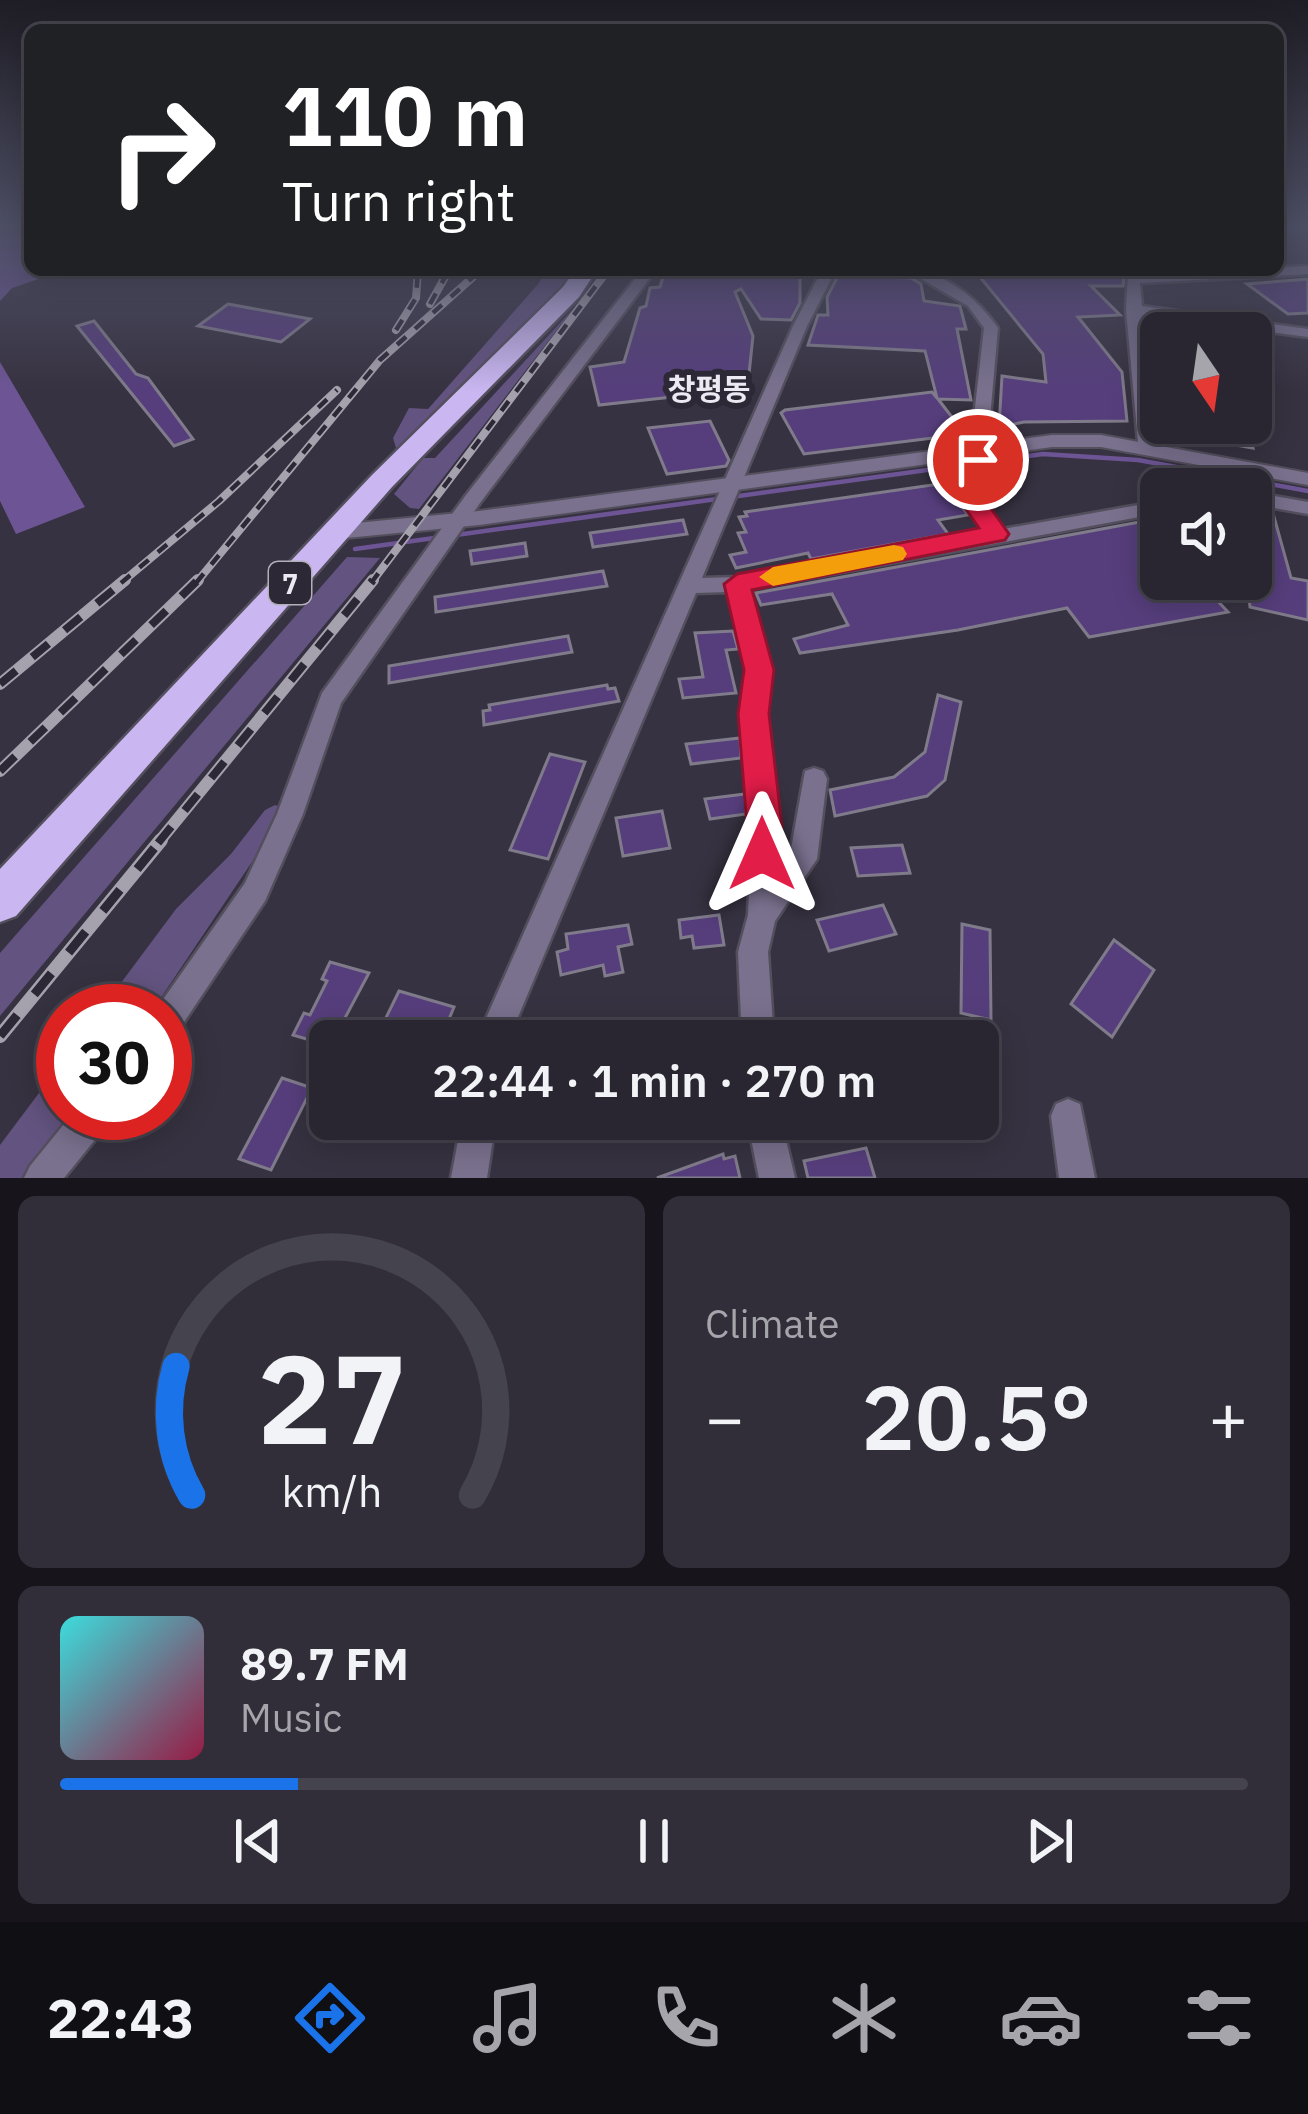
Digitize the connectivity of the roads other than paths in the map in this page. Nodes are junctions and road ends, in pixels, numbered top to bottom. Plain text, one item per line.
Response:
1 (578, 282) edge
2 (640, 282) edge
3 (824, 282) edge
4 (935, 282) edge
5 (1129, 282) edge
6 (1133, 309) junction
7 (1308, 333) edge
8 (1145, 449) junction
9 (978, 458) junction
10 (1308, 479) edge
11 (730, 493) junction
12 (1272, 502) edge
13 (1308, 508) edge
14 (1140, 510) edge
15 (452, 531) junction
16 (336, 532) junction
17 (996, 534) junction
18 (737, 584) junction
19 (689, 586) junction
20 (814, 778) dead end
21 (0, 901) edge
22 (762, 915) junction
23 (191, 984) edge
24 (501, 1020) edge
25 (757, 1020) edge
26 (1068, 1116) dead end
27 (73, 1140) edge
28 (476, 1140) edge
29 (769, 1140) edge
30 (43, 1178) edge
31 (470, 1178) edge
32 (777, 1178) edge
33 (1077, 1178) edge

1 - 16 highway, 7
2 - 15 street
3 - 11 street
4 - 9 street
5 - 6 street
6 - 7 street
6 - 8 street
8 - 9 street
8 - 10 street
9 - 11 street
9 - 17 street
11 - 15 street
11 - 19 street
12 - 13 street
14 - 17 street
15 - 16 street
15 - 23 street
16 - 21 highway, 7
17 - 18 street
18 - 19 street
18 - 22 street
19 - 24 street
20 - 22 street
22 - 25 street
26 - 33 street
27 - 30 street
28 - 31 street
29 - 32 street

